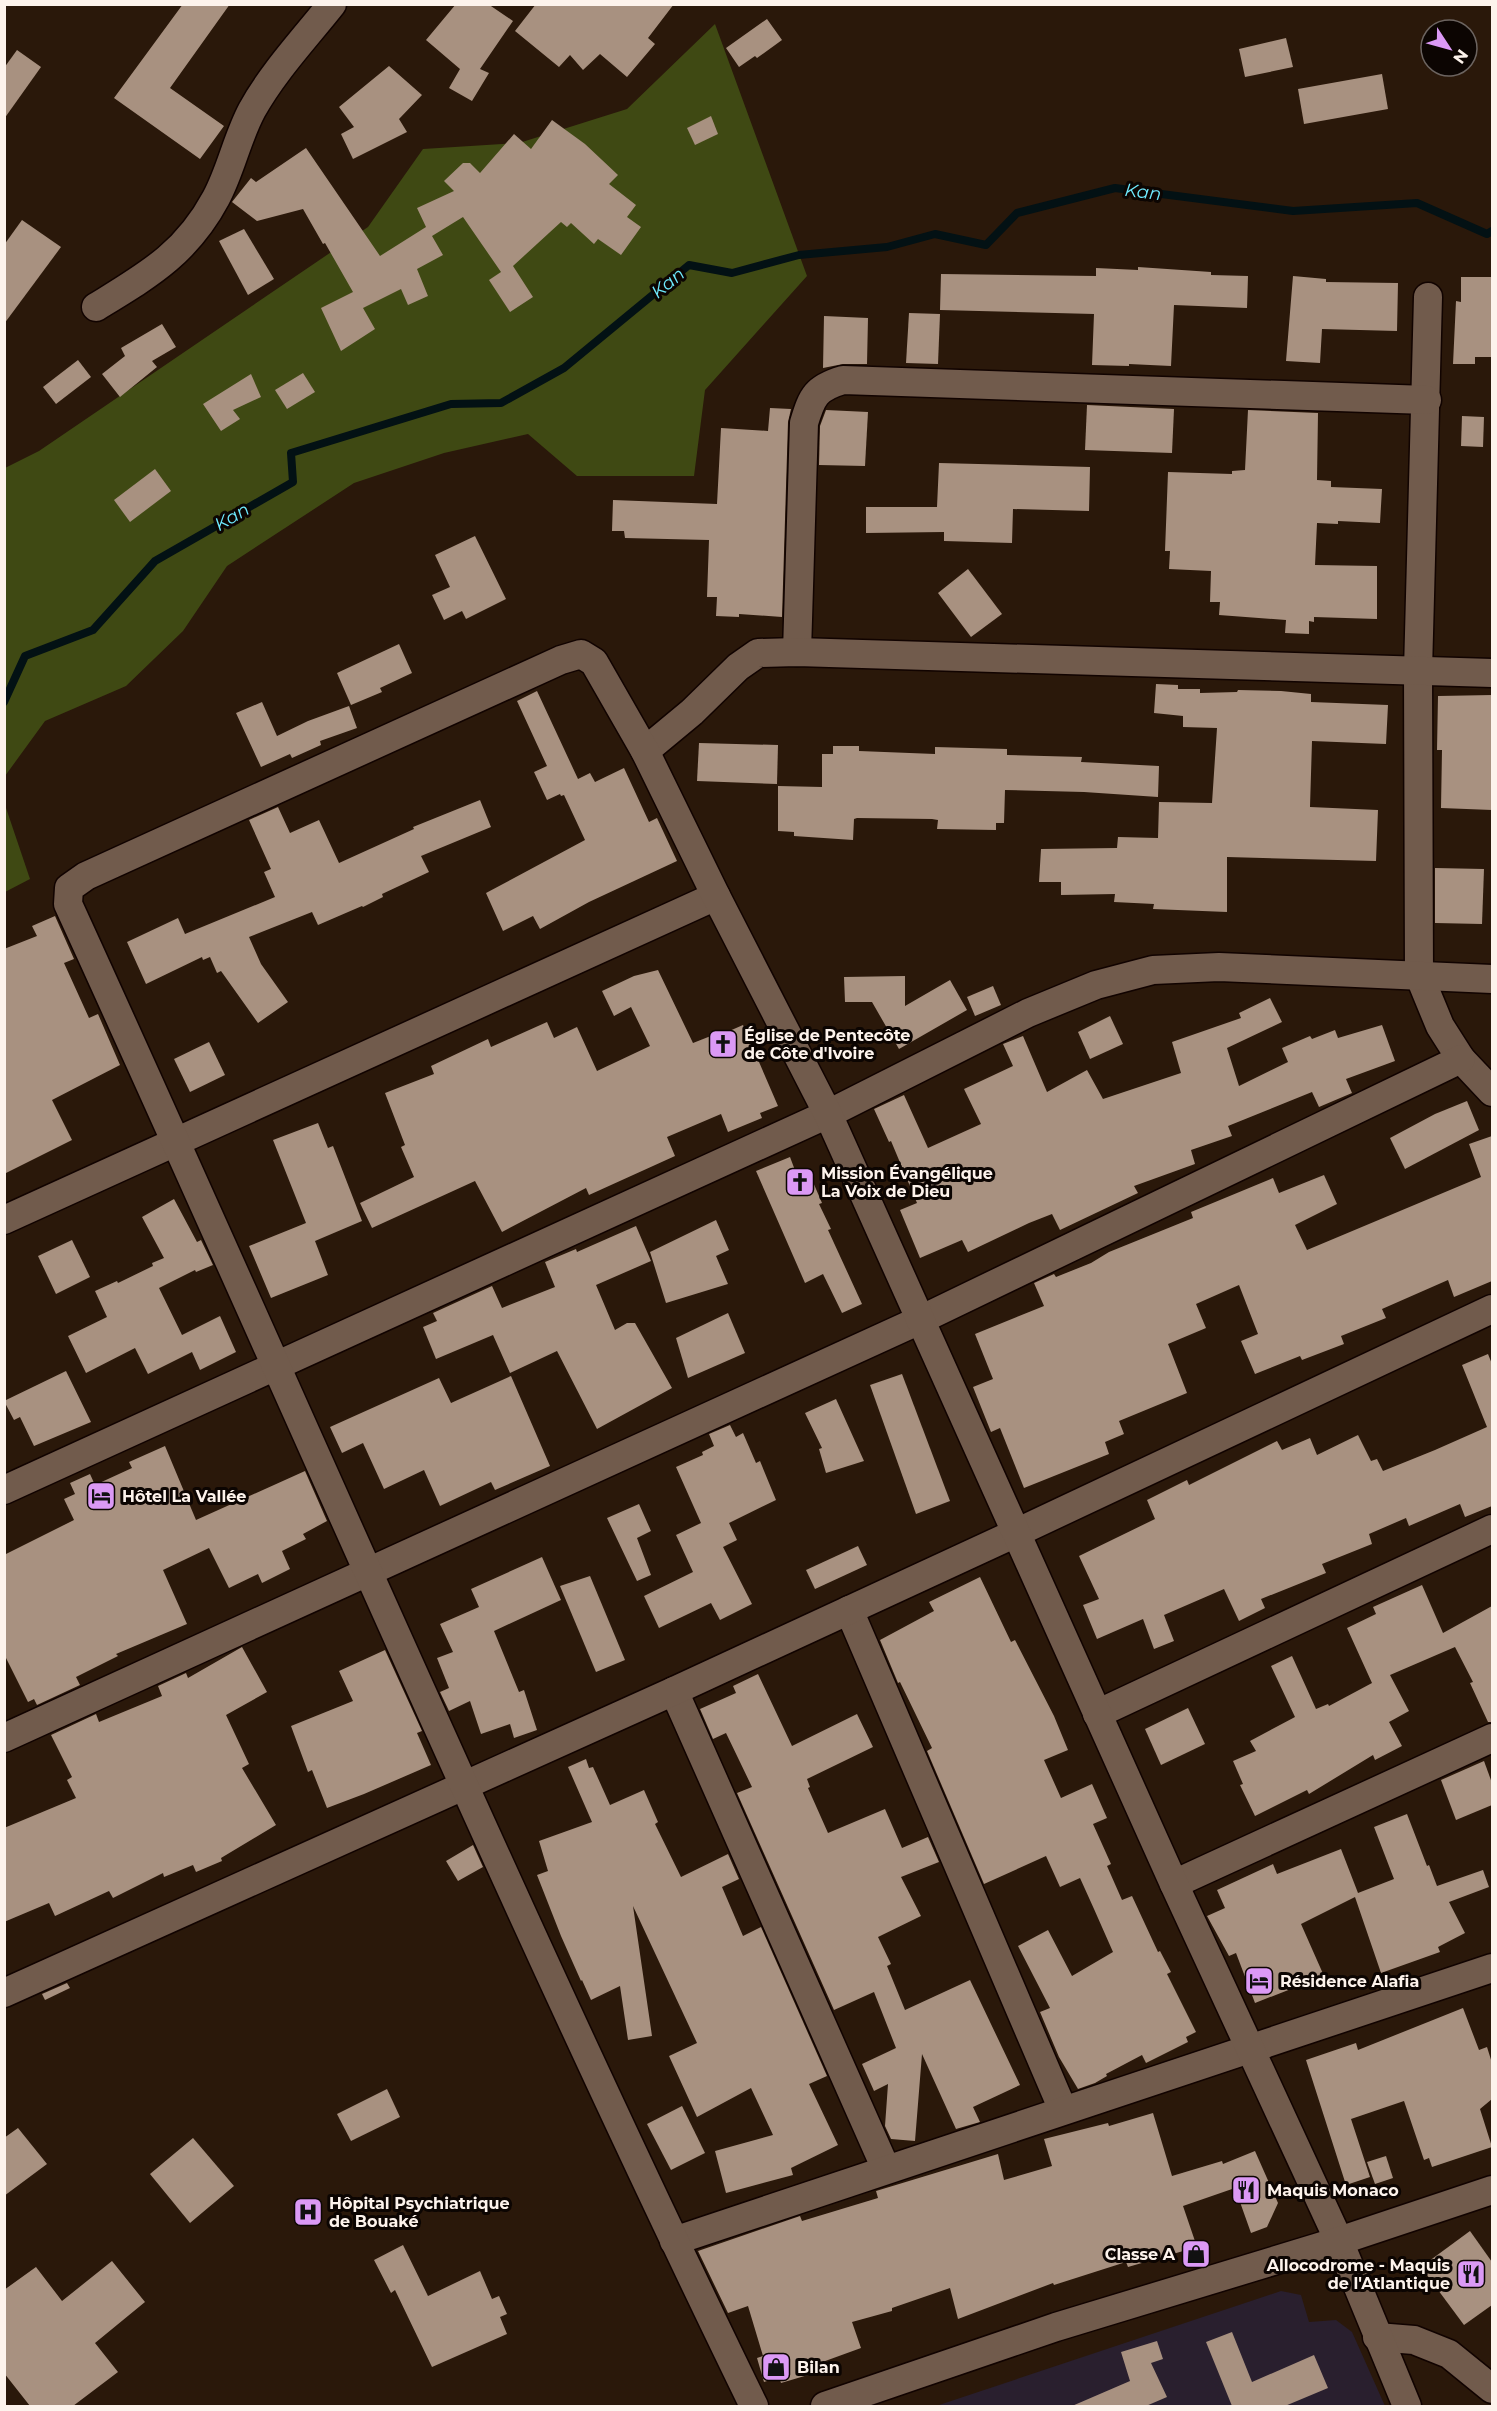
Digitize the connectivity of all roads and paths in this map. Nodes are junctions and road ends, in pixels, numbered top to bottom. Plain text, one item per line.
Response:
1 (332, 4) edge
2 (1428, 297) dead end
3 (96, 307) dead end
4 (1427, 400) junction
5 (797, 652) junction
6 (1418, 671) junction
7 (1492, 673) edge
8 (645, 752) junction
9 (716, 896) junction
10 (1419, 975) junction
11 (1492, 979) edge
12 (1461, 1059) junction
13 (1492, 1092) edge
14 (828, 1114) junction
15 (176, 1140) junction
16 (4, 1220) edge
17 (1492, 1309) edge
18 (920, 1320) junction
19 (277, 1365) junction
20 (4, 1490) edge
21 (1492, 1529) edge
22 (1016, 1533) junction
23 (369, 1571) junction
24 (849, 1610) junction
25 (674, 1691) junction
26 (1097, 1714) junction
27 (4, 1738) edge
28 (1492, 1738) edge
29 (465, 1785) junction
30 (1174, 1884) junction
31 (1492, 1968) edge
32 (4, 1993) edge
33 (1249, 2050) junction
34 (1063, 2110) junction
35 (886, 2169) junction
36 (1492, 2190) edge
37 (674, 2241) junction
38 (1339, 2241) junction
39 (1377, 2337) junction
40 (1492, 2389) edge
41 (754, 2406) edge
42 (825, 2406) edge
43 (1407, 2406) edge

1 - 3 street
2 - 4 street
4 - 5 street
4 - 6 street
5 - 6 street
5 - 8 street
6 - 7 street
6 - 10 street
8 - 9 street
8 - 15 street
9 - 14 street
9 - 15 street
10 - 11 street
10 - 12 street
10 - 14 street
12 - 13 street
12 - 18 street
14 - 18 street
14 - 19 street
15 - 16 street
15 - 19 street
17 - 22 street
18 - 22 street
18 - 23 street
19 - 20 street
19 - 23 street
21 - 26 street
22 - 24 street
22 - 26 street
23 - 27 street
23 - 29 street
24 - 25 street
24 - 34 street
25 - 29 street
25 - 35 street
26 - 30 street
28 - 30 street
29 - 32 street
29 - 37 street
30 - 33 street
31 - 33 street
33 - 34 street
33 - 38 street
34 - 35 street
35 - 37 street
36 - 38 street
37 - 41 street
38 - 39 street
38 - 42 street
39 - 40 street
39 - 43 street

